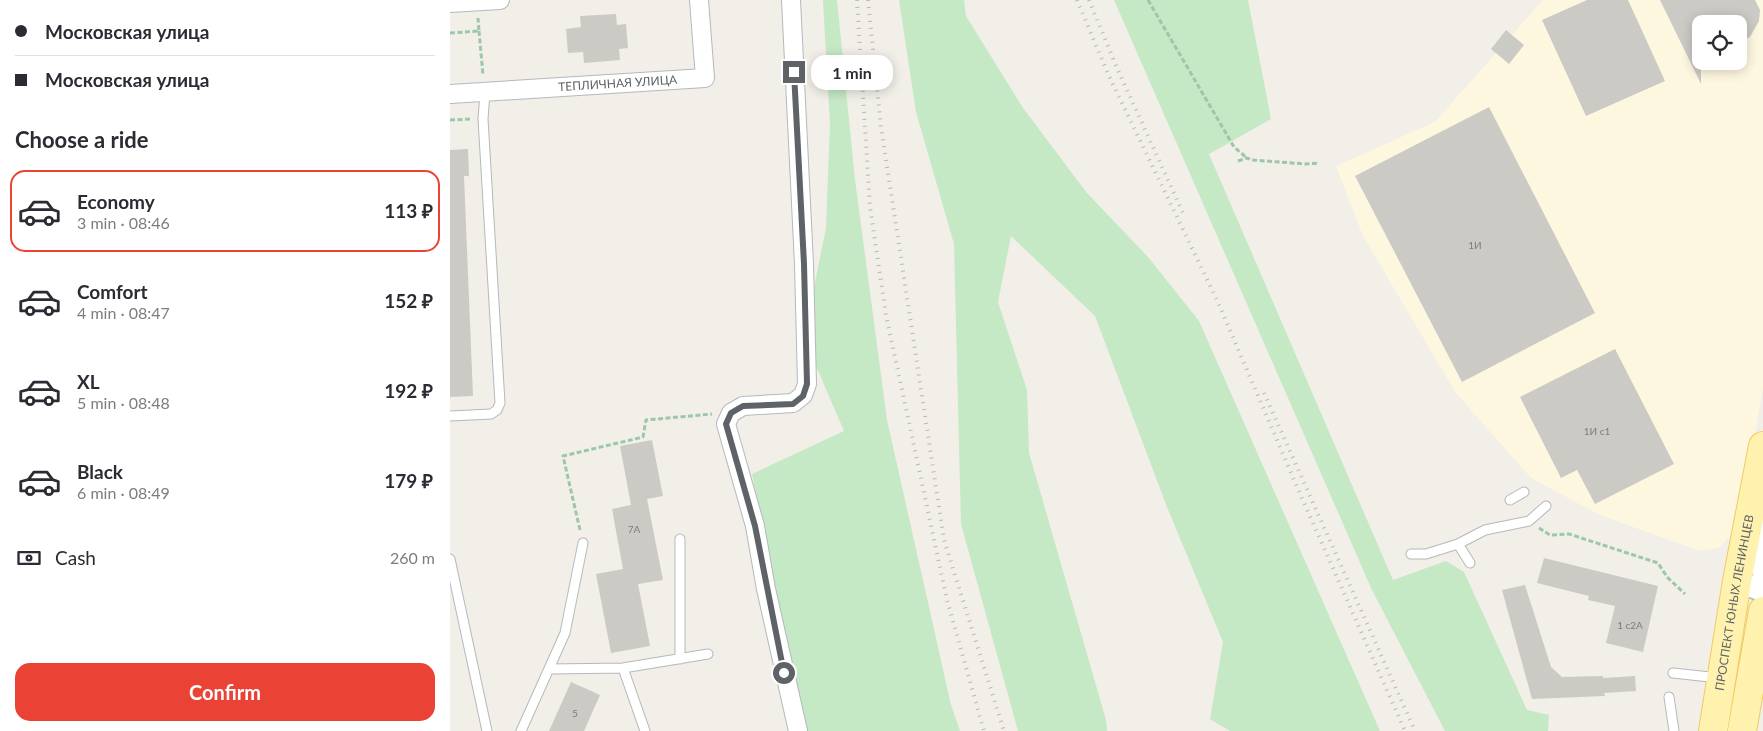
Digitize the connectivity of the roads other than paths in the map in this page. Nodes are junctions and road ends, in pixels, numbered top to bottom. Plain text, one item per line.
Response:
1 (500, 0) edge
2 (699, 0) edge
3 (791, 0) edge
4 (450, 3) edge
5 (485, 92) junction
6 (450, 94) edge
7 (450, 416) edge
8 (1763, 446) edge
9 (1524, 492) dead end
10 (1510, 500) dead end
11 (1752, 502) junction
12 (1546, 506) dead end
13 (680, 539) dead end
14 (583, 543) road end
15 (1458, 544) junction
16 (1411, 554) dead end
17 (450, 559) edge
18 (1470, 563) dead end
19 (1763, 572) edge
20 (1737, 581) junction
21 (1763, 591) edge
22 (1763, 611) edge
23 (708, 654) dead end
24 (680, 659) junction
25 (623, 668) junction
26 (550, 669) junction
27 (1673, 673) dead end
28 (1722, 678) junction
29 (1669, 697) dead end
30 (1750, 721) edge
31 (487, 731) edge
32 (521, 731) edge
33 (645, 731) edge
34 (798, 731) edge
35 (1674, 731) edge
36 (1713, 731) edge

1 - 4 street
2 - 5 street, ТЕПЛИЧНАЯ УЛИЦА
3 - 34 street
5 - 6 street, ТЕПЛИЧНАЯ УЛИЦА
5 - 7 lane
8 - 11 main road, ПРОСПЕКТ ЮНЫХ ЛЕНИНЦЕВ
9 - 10 lane
11 - 19 street
11 - 20 main road, ПРОСПЕКТ ЮНЫХ ЛЕНИНЦЕВ
12 - 15 lane
13 - 24 lane
14 - 26 lane
15 - 16 lane
15 - 18 lane
17 - 31 lane
20 - 21 street
20 - 28 main road, ПРОСПЕКТ ЮНЫХ ЛЕНИНЦЕВ
22 - 30 main road
23 - 24 lane
24 - 25 lane
25 - 26 lane
25 - 33 lane
26 - 32 lane
27 - 28 lane
28 - 36 main road, ПРОСПЕКТ ЮНЫХ ЛЕНИНЦЕВ
29 - 35 lane

